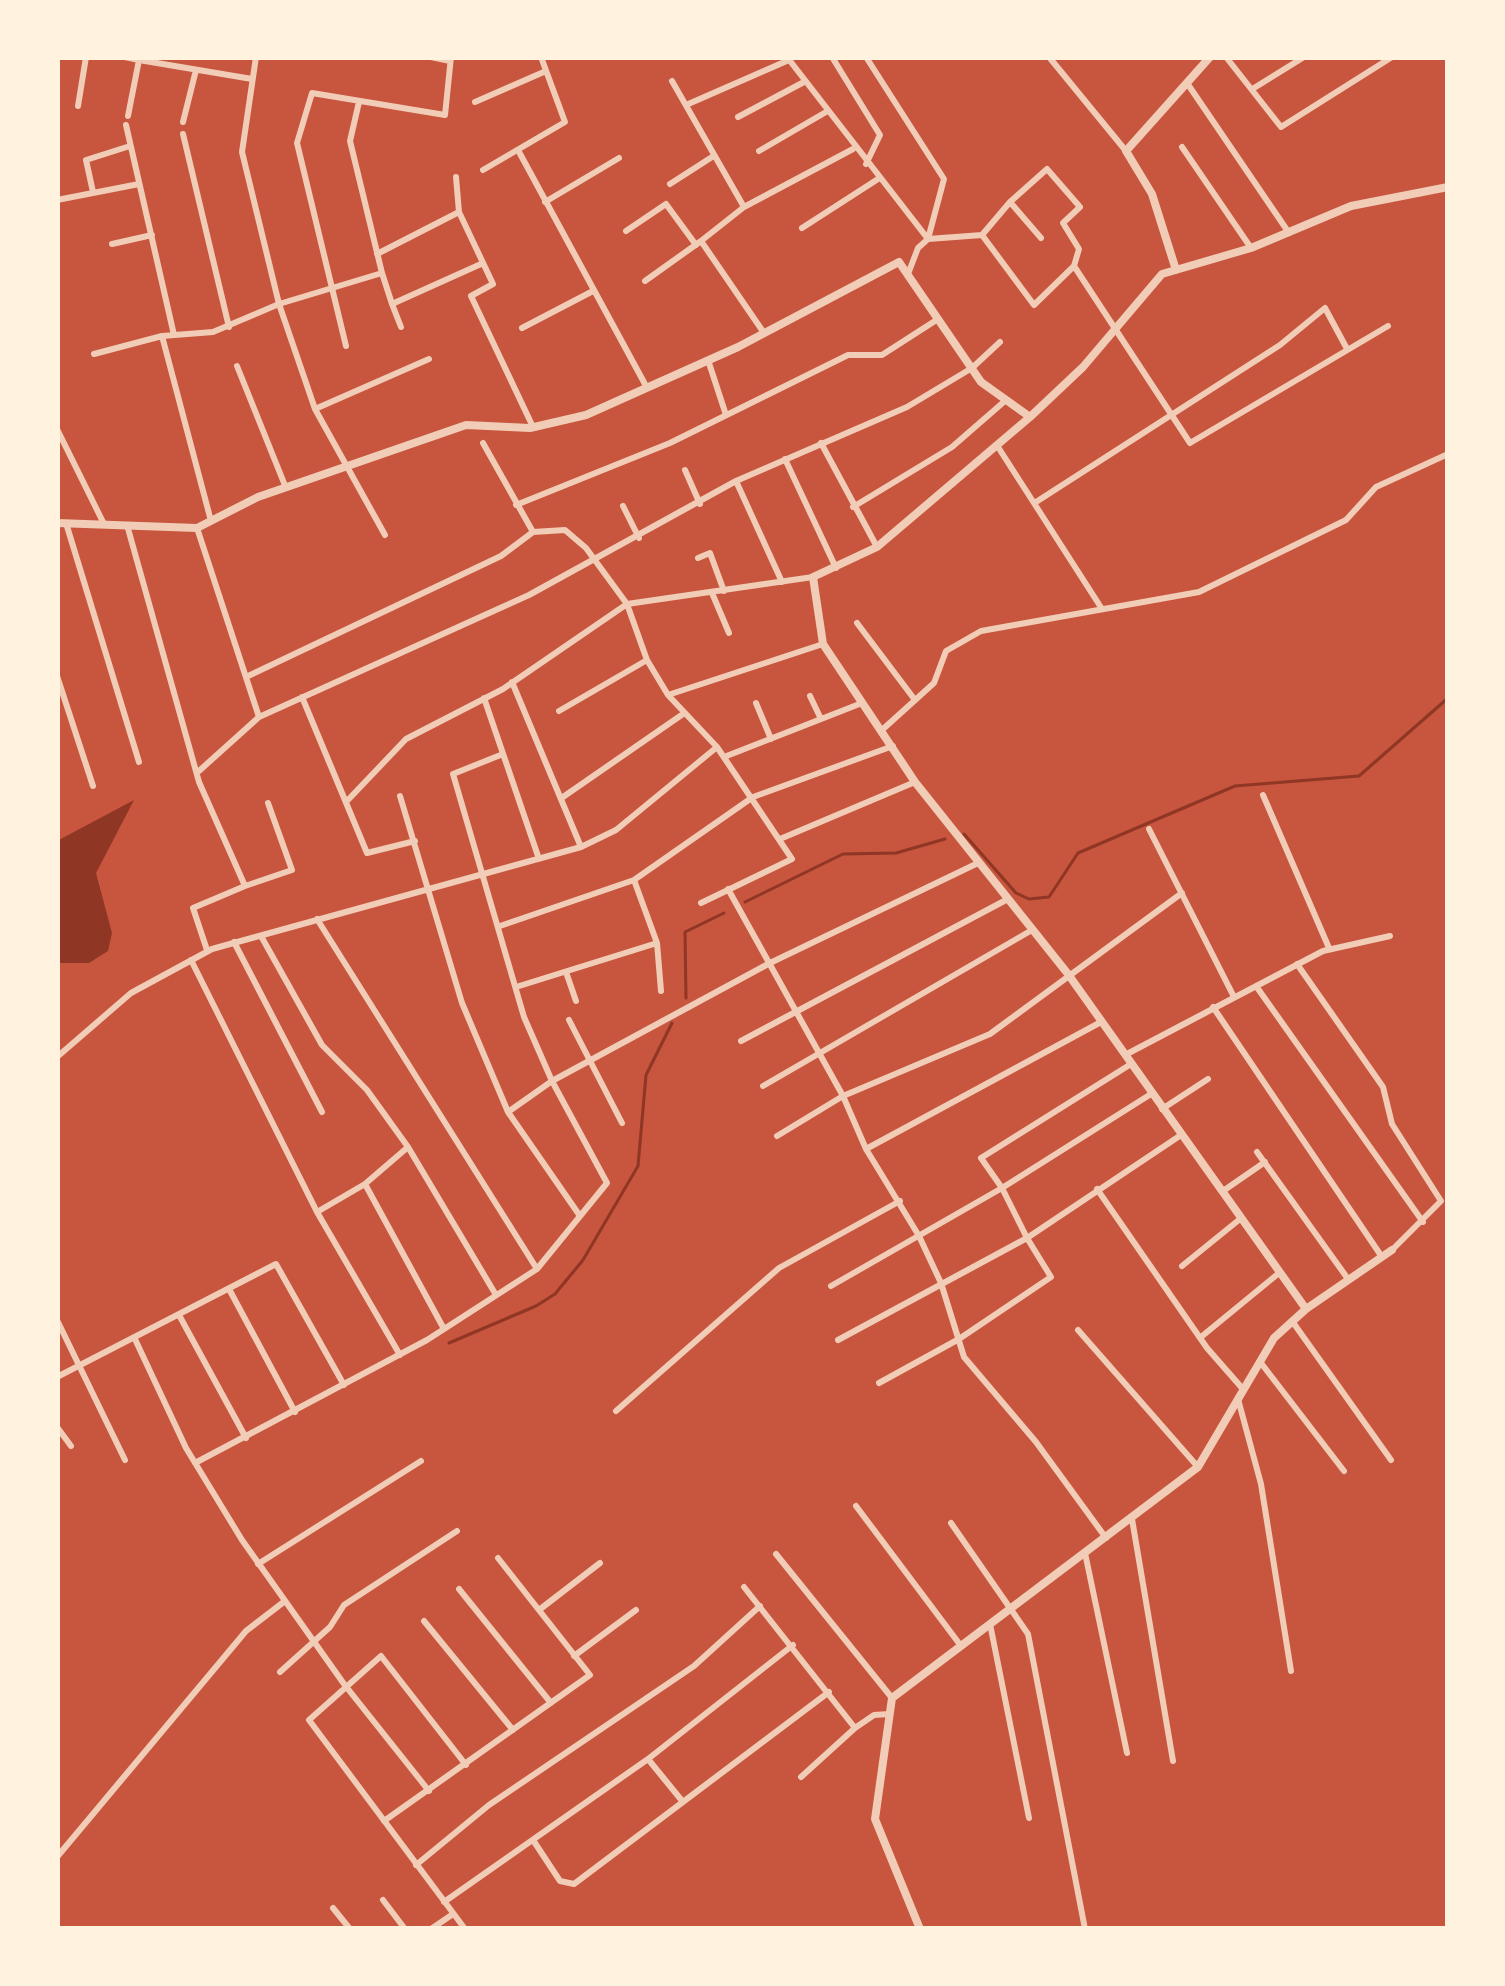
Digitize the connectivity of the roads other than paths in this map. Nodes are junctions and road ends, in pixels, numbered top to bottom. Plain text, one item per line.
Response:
1 (86, 57) edge
2 (124, 57) edge
3 (256, 57) edge
4 (431, 57) edge
5 (541, 57) edge
6 (832, 57) edge
7 (866, 57) edge
8 (1049, 57) edge
9 (1210, 57) edge
10 (1226, 57) edge
11 (1304, 57) edge
12 (1392, 57) edge
13 (788, 58) edge
14 (450, 59) edge
15 (139, 60) edge
16 (196, 70) junction
17 (546, 71) junction
18 (252, 79) junction
19 (672, 81) dead end
20 (804, 82) junction
21 (1187, 83) junction
22 (1254, 88) junction
23 (359, 101) junction
24 (476, 102) dead end
25 (686, 105) junction
26 (78, 106) dead end
27 (826, 112) junction
28 (738, 118) dead end
29 (182, 122) dead end
30 (183, 134) dead end
31 (130, 146) junction
32 (1182, 147) dead end
33 (853, 148) junction
34 (518, 150) junction
35 (759, 151) dead end
36 (1126, 151) junction
37 (713, 156) junction
38 (619, 158) dead end
39 (866, 164) junction
40 (483, 170) dead end
41 (456, 177) dead end
42 (878, 178) junction
43 (139, 184) junction
44 (670, 184) dead end
45 (1448, 187) edge
46 (93, 191) junction
47 (57, 200) edge
48 (545, 202) junction
49 (1010, 202) junction
50 (744, 207) junction
51 (459, 212) junction
52 (802, 228) dead end
53 (626, 231) dead end
54 (1289, 233) junction
55 (152, 235) junction
56 (982, 236) junction
57 (928, 238) junction
58 (1041, 238) dead end
59 (699, 243) junction
60 (112, 244) dead end
61 (1251, 248) junction
62 (377, 254) junction
63 (481, 264) junction
64 (1074, 266) junction
65 (1176, 270) junction
66 (382, 273) junction
67 (908, 274) junction
68 (645, 281) dead end
69 (593, 291) junction
70 (330, 292) junction
71 (279, 304) junction
72 (392, 304) junction
73 (938, 320) junction
74 (1388, 326) dead end
75 (229, 327) junction
76 (401, 327) dead end
77 (1117, 327) junction
78 (522, 328) dead end
79 (764, 333) junction
80 (174, 335) junction
81 (162, 336) junction
82 (1000, 342) dead end
83 (346, 346) dead end
84 (1346, 347) junction
85 (94, 354) dead end
86 (429, 359) dead end
87 (709, 360) junction
88 (237, 366) dead end
89 (972, 368) junction
90 (646, 386) junction
91 (1006, 400) junction
92 (315, 409) junction
93 (1171, 412) junction
94 (726, 416) junction
95 (1030, 417) junction
96 (533, 427) junction
97 (57, 429) edge
98 (483, 443) dead end
99 (821, 443) junction
100 (998, 447) junction
101 (1448, 454) edge
102 (785, 459) junction
103 (346, 465) junction
104 (685, 470) dead end
105 (736, 481) junction
106 (286, 488) junction
107 (1036, 502) junction
108 (700, 504) junction
109 (516, 505) junction
110 (623, 506) dead end
111 (853, 507) junction
112 (211, 520) junction
113 (62, 523) edge
114 (104, 524) junction
115 (128, 525) junction
116 (197, 528) junction
117 (532, 532) junction
118 (385, 535) dead end
119 (639, 538) junction
120 (878, 547) junction
121 (698, 558) dead end
122 (596, 561) junction
123 (836, 568) junction
124 (813, 577) junction
125 (782, 582) junction
126 (724, 591) junction
127 (712, 593) junction
128 (627, 604) junction
129 (1102, 609) junction
130 (857, 623) dead end
131 (729, 633) dead end
132 (823, 644) junction
133 (647, 660) junction
134 (57, 676) edge
135 (246, 677) junction
136 (512, 682) junction
137 (668, 695) junction
138 (302, 696) junction
139 (809, 696) dead end
140 (484, 698) junction
141 (915, 700) junction
142 (756, 703) dead end
143 (862, 704) junction
144 (559, 710) dead end
145 (683, 714) junction
146 (259, 717) junction
147 (821, 719) junction
148 (882, 730) junction
149 (771, 739) junction
150 (892, 746) junction
151 (717, 747) junction
152 (503, 754) junction
153 (724, 757) junction
154 (140, 762) dead end
155 (199, 771) junction
156 (915, 782) junction
157 (93, 786) dead end
158 (1263, 795) dead end
159 (400, 796) dead end
160 (563, 797) junction
161 (753, 797) junction
162 (346, 802) junction
163 (268, 803) dead end
164 (1150, 830) dead end
165 (779, 839) junction
166 (415, 841) junction
167 (581, 847) junction
168 (539, 859) junction
169 (976, 864) junction
170 (482, 874) junction
171 (634, 880) junction
172 (245, 886) junction
173 (431, 888) junction
174 (728, 889) junction
175 (1182, 893) junction
176 (1006, 900) junction
177 (701, 903) dead end
178 (317, 919) junction
179 (500, 926) junction
180 (1032, 930) junction
181 (261, 935) junction
182 (1390, 936) dead end
183 (234, 942) junction
184 (657, 943) junction
185 (1329, 948) junction
186 (208, 951) junction
187 (191, 960) junction
188 (770, 963) junction
189 (1297, 964) junction
190 (566, 972) junction
191 (1068, 974) junction
192 (1256, 986) junction
193 (516, 987) junction
194 (661, 991) dead end
195 (1233, 995) junction
196 (576, 1001) dead end
197 (1213, 1007) junction
198 (797, 1012) junction
199 (569, 1020) dead end
200 (1101, 1022) junction
201 (742, 1041) dead end
202 (818, 1055) junction
203 (57, 1056) edge
204 (1128, 1059) junction
205 (586, 1060) junction
206 (1208, 1079) dead end
207 (552, 1082) junction
208 (763, 1086) dead end
209 (1151, 1094) junction
210 (843, 1096) junction
211 (1162, 1108) junction
212 (322, 1112) dead end
213 (508, 1112) junction
214 (622, 1124) dead end
215 (1181, 1135) junction
216 (777, 1136) dead end
217 (408, 1147) junction
218 (866, 1149) junction
219 (1257, 1152) dead end
220 (1265, 1162) junction
221 (365, 1184) junction
222 (1002, 1187) junction
223 (1097, 1190) junction
224 (1221, 1192) junction
225 (900, 1201) junction
226 (317, 1212) junction
227 (580, 1216) junction
228 (1240, 1219) junction
229 (1423, 1222) junction
230 (919, 1236) junction
231 (1027, 1238) junction
232 (1392, 1250) joint
233 (1382, 1257) junction
234 (1182, 1266) dead end
235 (537, 1269) junction
236 (1279, 1273) junction
237 (1348, 1279) junction
238 (941, 1283) junction
239 (831, 1286) dead end
240 (229, 1288) junction
241 (496, 1294) junction
242 (1306, 1309) junction
243 (179, 1314) junction
244 (57, 1320) edge
245 (1292, 1322) junction
246 (444, 1329) junction
247 (1078, 1330) dead end
248 (134, 1337) junction
249 (1201, 1337) junction
250 (959, 1339) junction
251 (838, 1340) dead end
252 (400, 1355) junction
253 (1259, 1360) junction
254 (79, 1366) junction
255 (57, 1377) edge
256 (879, 1383) dead end
257 (344, 1385) junction
258 (1242, 1388) junction
259 (1238, 1399) junction
260 (616, 1411) dead end
261 (295, 1412) junction
262 (57, 1426) edge
263 (246, 1438) junction
264 (71, 1447) dead end
265 (125, 1460) dead end
266 (1390, 1460) dead end
267 (421, 1461) dead end
268 (195, 1463) junction
269 (1198, 1467) junction
270 (1344, 1471) dead end
271 (856, 1506) dead end
272 (1132, 1519) junction
273 (951, 1523) dead end
274 (458, 1531) dead end
275 (1106, 1538) junction
276 (1084, 1553) junction
277 (776, 1554) dead end
278 (498, 1558) dead end
279 (600, 1563) dead end
280 (258, 1564) junction
281 (744, 1587) dead end
282 (459, 1589) dead end
283 (285, 1601) junction
284 (760, 1606) junction
285 (1010, 1608) junction
286 (539, 1610) junction
287 (636, 1610) dead end
288 (424, 1621) dead end
289 (990, 1624) junction
290 (314, 1642) junction
291 (793, 1645) junction
292 (961, 1646) junction
293 (574, 1656) junction
294 (1291, 1671) dead end
295 (280, 1672) dead end
296 (344, 1684) junction
297 (829, 1692) junction
298 (892, 1698) junction
299 (551, 1703) junction
300 (889, 1714) junction
301 (855, 1728) junction
302 (514, 1730) junction
303 (1127, 1753) dead end
304 (648, 1759) junction
305 (1173, 1761) dead end
306 (466, 1765) junction
307 (801, 1777) dead end
308 (429, 1791) junction
309 (683, 1802) junction
310 (1029, 1818) dead end
311 (384, 1821) junction
312 (533, 1840) junction
313 (57, 1857) edge
314 (416, 1865) junction
315 (383, 1900) dead end
316 (444, 1902) junction
317 (334, 1908) dead end
318 (453, 1914) junction
319 (350, 1929) edge
320 (405, 1929) edge
321 (431, 1929) edge
322 (465, 1929) edge
323 (920, 1929) edge
324 (1085, 1929) edge

1 - 26 street
2 - 15 street
3 - 18 street
4 - 14 street
5 - 17 street
6 - 39 street
7 - 57 street
8 - 36 street
9 - 21 street
10 - 22 street
11 - 22 street
12 - 22 street
13 - 20 street
13 - 25 street
14 - 23 street
15 - 16 street
15 - 31 street
16 - 18 street
16 - 29 street
17 - 24 street
17 - 34 street
18 - 71 street
19 - 25 street
20 - 27 street
20 - 28 street
21 - 36 street
21 - 54 street
23 - 62 street
23 - 70 street
25 - 37 street
27 - 33 street
27 - 35 street
30 - 75 street
31 - 43 street
31 - 46 street
32 - 61 street
33 - 39 street
33 - 50 street
34 - 40 street
34 - 48 street
36 - 65 street
37 - 44 street
37 - 50 street
38 - 48 street
39 - 42 street
41 - 51 street
42 - 52 street
42 - 57 street
43 - 46 street
43 - 55 street
45 - 54 street
46 - 47 street
48 - 69 street
49 - 56 street
49 - 58 street
49 - 64 street
50 - 59 street
51 - 62 street
51 - 63 street
53 - 59 street
54 - 61 street
55 - 60 street
55 - 80 street
56 - 57 street
56 - 64 street
57 - 67 street
59 - 68 street
59 - 79 street
61 - 65 street
62 - 66 street
63 - 72 street
63 - 96 street
64 - 77 street
65 - 77 street
66 - 70 street
66 - 72 street
67 - 73 street
67 - 79 street
69 - 78 street
69 - 90 street
70 - 71 street
70 - 83 street
71 - 75 street
71 - 92 street
72 - 76 street
73 - 89 street
73 - 94 street
74 - 84 street
75 - 80 street
77 - 93 street
77 - 95 street
79 - 87 street
80 - 81 street
81 - 85 street
81 - 112 street
82 - 89 street
84 - 93 street
84 - 93 street
86 - 92 street
87 - 90 street
87 - 94 street
88 - 106 street
89 - 91 street
89 - 99 street
90 - 96 street
91 - 95 street
91 - 111 street
92 - 103 street
93 - 107 street
94 - 109 street
95 - 100 street
96 - 103 street
97 - 114 street
98 - 109 street
99 - 102 street
99 - 111 street
100 - 107 street
100 - 120 street
101 - 129 street
102 - 105 street
102 - 123 street
103 - 106 street
103 - 118 street
104 - 108 street
105 - 108 street
105 - 125 street
106 - 112 street
107 - 129 street
108 - 119 street
109 - 117 street
110 - 119 street
111 - 120 street
112 - 116 street
113 - 114 street
113 - 154 street
114 - 115 street
115 - 116 street
115 - 155 street
116 - 135 street
117 - 122 street
117 - 135 street
119 - 122 street
120 - 123 street
121 - 126 street
122 - 128 street
122 - 138 street
123 - 124 street
124 - 125 street
124 - 132 street
125 - 126 street
126 - 127 street
127 - 128 street
127 - 131 street
128 - 133 street
128 - 136 street
129 - 141 street
130 - 141 street
132 - 137 street
132 - 143 street
133 - 137 street
133 - 144 street
134 - 157 street
135 - 146 street
136 - 140 street
136 - 160 street
137 - 145 street
138 - 146 street
138 - 162 street
139 - 147 street
140 - 152 street
140 - 162 street
141 - 148 street
142 - 149 street
143 - 147 street
143 - 148 street
145 - 151 street
145 - 160 street
146 - 155 street
147 - 149 street
148 - 150 street
149 - 153 street
150 - 156 street
150 - 161 street
151 - 153 street
151 - 167 street
152 - 168 street
152 - 170 street
153 - 161 street
155 - 172 street
156 - 165 street
156 - 169 street
158 - 185 street
159 - 166 street
160 - 167 street
161 - 165 street
161 - 171 street
162 - 166 street
163 - 172 street
164 - 175 street
165 - 174 street
166 - 173 street
167 - 168 street
168 - 170 street
169 - 176 street
169 - 188 street
170 - 173 street
170 - 179 street
171 - 179 street
171 - 184 street
172 - 186 street
173 - 178 street
173 - 213 street
174 - 177 street
174 - 188 street
175 - 191 street
175 - 195 street
176 - 180 street
176 - 198 street
178 - 181 street
178 - 235 street
179 - 193 street
180 - 191 street
180 - 202 street
181 - 183 street
181 - 217 street
182 - 185 street
183 - 186 street
183 - 212 street
184 - 190 street
184 - 194 street
185 - 189 street
186 - 187 street
187 - 203 street
187 - 226 street
188 - 198 street
188 - 205 street
189 - 192 street
189 - 229 street
190 - 193 street
190 - 196 street
191 - 200 street
191 - 210 street
192 - 195 street
192 - 229 street
193 - 207 street
195 - 197 street
197 - 204 street
197 - 233 street
198 - 201 street
198 - 202 street
199 - 205 street
200 - 204 street
200 - 218 street
202 - 208 street
202 - 210 street
204 - 209 street
204 - 222 street
205 - 207 street
205 - 214 street
206 - 211 street
207 - 213 street
207 - 227 street
209 - 211 street
209 - 222 street
210 - 216 street
210 - 218 street
211 - 215 street
213 - 227 street
215 - 223 street
215 - 224 street
217 - 221 street
217 - 241 street
218 - 225 street
219 - 220 street
220 - 224 street
220 - 237 street
221 - 226 street
221 - 246 street
222 - 230 street
222 - 231 street
223 - 231 street
223 - 249 street
224 - 228 street
225 - 230 street
225 - 260 street
226 - 252 street
227 - 235 street
228 - 234 street
228 - 236 street
229 - 232 street
230 - 238 street
230 - 239 street
231 - 238 street
231 - 250 street
232 - 233 street
233 - 237 street
235 - 241 street
236 - 242 street
236 - 249 street
237 - 242 street
238 - 250 street
238 - 251 street
240 - 243 street
240 - 257 street
240 - 261 street
241 - 246 street
242 - 245 street
243 - 248 street
243 - 263 street
244 - 254 street
245 - 253 street
245 - 266 street
246 - 252 street
247 - 269 street
248 - 254 street
248 - 268 street
249 - 258 street
250 - 256 street
250 - 275 street
252 - 257 street
253 - 258 street
253 - 270 street
254 - 255 street
254 - 265 street
257 - 261 street
258 - 259 street
259 - 269 street
259 - 294 street
261 - 263 street
262 - 264 street
263 - 268 street
267 - 280 street
268 - 280 street
269 - 272 street
271 - 292 street
272 - 275 street
272 - 305 street
273 - 285 street
274 - 290 street
275 - 276 street
276 - 285 street
276 - 303 street
277 - 298 street
278 - 286 street
279 - 286 street
280 - 283 street
281 - 284 street
282 - 299 street
283 - 290 street
283 - 313 street
284 - 291 street
284 - 314 street
285 - 289 street
285 - 324 street
286 - 293 street
287 - 293 street
288 - 302 street
289 - 292 street
289 - 310 street
290 - 295 street
290 - 296 street
291 - 297 street
291 - 304 street
292 - 298 street
293 - 299 street
296 - 306 street
296 - 308 street
296 - 311 street
297 - 301 street
297 - 309 street
298 - 300 street
299 - 302 street
300 - 301 street
300 - 323 street
301 - 307 street
302 - 306 street
304 - 309 street
304 - 312 street
306 - 308 street
308 - 311 street
309 - 312 street
311 - 314 street
312 - 316 street
314 - 316 street
315 - 320 street
316 - 318 street
317 - 319 street
318 - 321 street
318 - 322 street

